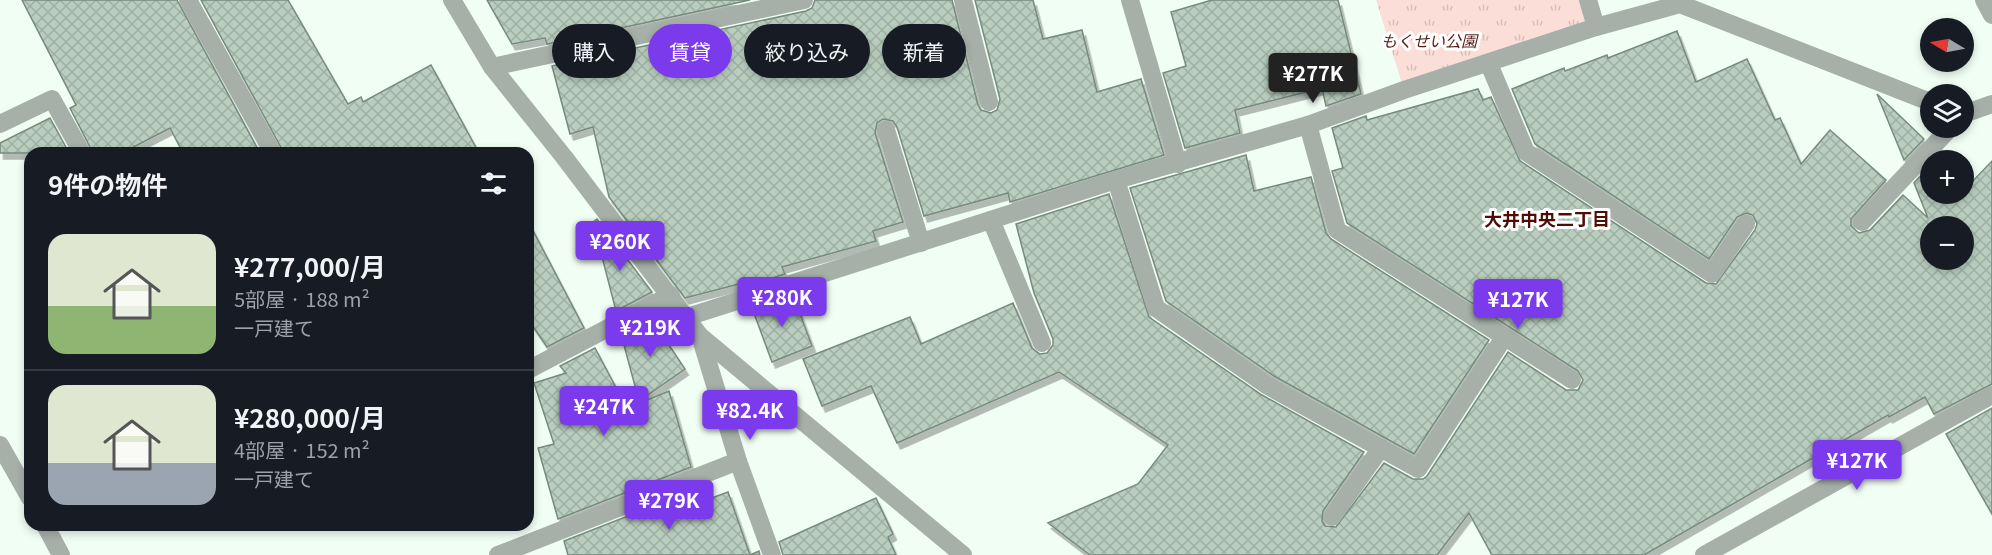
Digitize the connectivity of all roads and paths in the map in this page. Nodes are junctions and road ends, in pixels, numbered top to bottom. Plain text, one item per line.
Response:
1 (188, 0) edge
2 (452, 0) edge
3 (804, 0) edge
4 (963, 0) edge
5 (1130, 0) edge
6 (1588, 0) edge
7 (1984, 0) edge
8 (1992, 15) edge
9 (1596, 27) junction
10 (1488, 64) junction
11 (492, 67) junction
12 (1920, 98) edge
13 (989, 102) dead end
14 (1992, 104) edge
15 (1974, 110) edge
16 (0, 124) edge
17 (1308, 125) junction
18 (886, 130) dead end
19 (1941, 138) edge
20 (79, 147) edge
21 (270, 147) edge
22 (1178, 164) junction
23 (1116, 180) junction
24 (991, 220) junction
25 (1862, 222) dead end
26 (1746, 224) dead end
27 (921, 243) junction
28 (671, 295) junction
29 (687, 317) junction
30 (700, 336) junction
31 (1505, 336) junction
32 (1042, 344) dead end
33 (534, 367) edge
34 (1572, 380) dead end
35 (1992, 395) edge
36 (0, 445) edge
37 (1381, 448) junction
38 (738, 460) junction
39 (24, 487) edge
40 (1332, 517) dead end
41 (48, 531) edge
42 (61, 555) edge
43 (498, 555) edge
44 (772, 555) edge
45 (963, 555) edge
46 (1704, 555) edge

1 - 21 street
2 - 11 street
3 - 11 street
4 - 13 street
5 - 22 street
6 - 9 street
7 - 8 street
9 - 10 street
9 - 12 street
10 - 17 street
10 - 26 street
11 - 28 street
14 - 15 street
16 - 20 street
17 - 22 street
17 - 31 street
18 - 27 street
19 - 25 street
22 - 23 street
23 - 24 street
23 - 37 street
24 - 27 street
24 - 32 street
27 - 29 street
28 - 29 street
28 - 33 street
29 - 30 street
30 - 38 street
30 - 45 street
31 - 34 street
31 - 37 street
35 - 46 street
36 - 39 street
37 - 40 street
38 - 43 street
38 - 44 street
41 - 42 street

